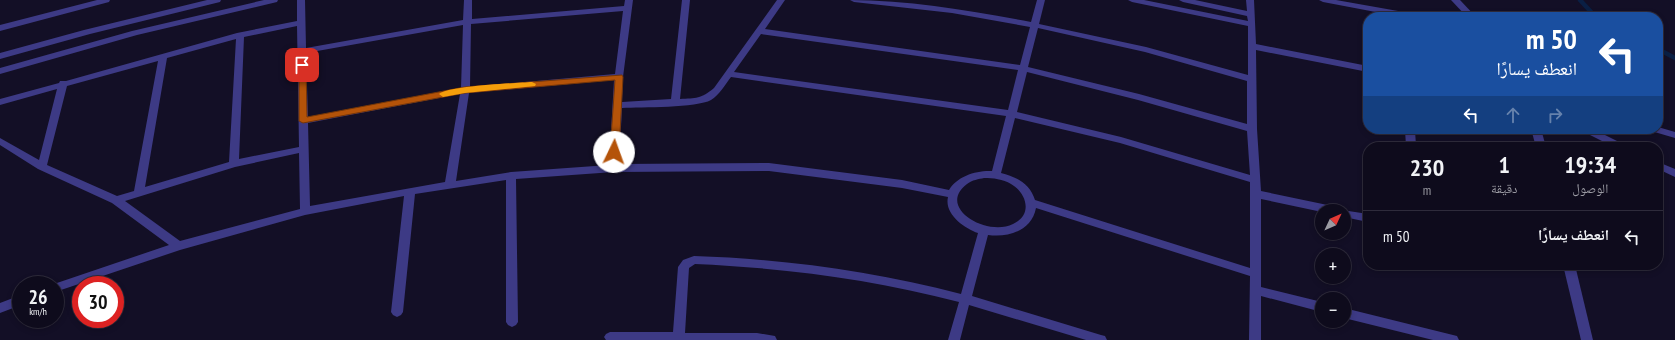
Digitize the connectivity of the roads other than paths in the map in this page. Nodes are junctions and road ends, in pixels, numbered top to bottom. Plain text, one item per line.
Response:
1 (106, 0) edge
2 (217, 0) edge
3 (274, 0) edge
4 (301, 0) edge
5 (468, 0) edge
6 (686, 0) edge
7 (781, 0) edge
8 (854, 0) edge
9 (1041, 0) edge
10 (1132, 0) edge
11 (1183, 0) edge
12 (1250, 0) edge
13 (1323, 0) edge
14 (1375, 0) edge
15 (1455, 0) edge
16 (208, 1) edge
17 (628, 4) edge
18 (1376, 10) junction
19 (1387, 12) edge
20 (1467, 12) edge
21 (1252, 19) junction
22 (467, 22) junction
23 (301, 23) junction
24 (1034, 26) junction
25 (0, 28) edge
26 (759, 31) junction
27 (240, 35) junction
28 (1252, 46) junction
29 (302, 51) junction
30 (0, 56) edge
31 (163, 56) junction
32 (1023, 68) junction
33 (1363, 68) edge
34 (0, 71) edge
35 (728, 74) junction
36 (619, 77) junction
37 (1252, 79) junction
38 (63, 83) junction
39 (465, 90) junction
40 (0, 102) edge
41 (675, 103) junction
42 (617, 105) junction
43 (1011, 114) junction
44 (303, 121) junction
45 (1252, 128) junction
46 (1663, 132) edge
47 (1595, 134) edge
48 (1675, 135) edge
49 (0, 141) edge
50 (1612, 142) edge
51 (304, 149) junction
52 (234, 164) junction
53 (42, 167) junction
54 (1663, 167) edge
55 (614, 168) junction
56 (1675, 173) edge
57 (996, 174) junction
58 (511, 176) junction
59 (1255, 180) junction
60 (450, 184) junction
61 (410, 191) junction
62 (139, 192) junction
63 (952, 194) junction
64 (1256, 194) junction
65 (116, 200) junction
66 (1031, 202) junction
67 (1315, 207) edge
68 (305, 211) junction
69 (1351, 214) edge
70 (1363, 217) edge
71 (984, 231) junction
72 (178, 246) junction
73 (1570, 270) edge
74 (1256, 274) junction
75 (64, 285) edge
76 (1256, 290) junction
77 (965, 299) junction
78 (12, 303) edge
79 (1315, 305) edge
80 (0, 308) edge
81 (396, 312) dead end
82 (1351, 315) edge
83 (512, 322) dead end
84 (610, 337) dead end
85 (679, 337) junction
86 (1427, 337) edge
87 (771, 340) edge
88 (954, 340) edge
89 (1101, 340) edge
90 (1255, 340) edge
91 (1453, 340) edge
92 (1588, 340) edge

1 - 25 street
2 - 16 street
3 - 34 street
4 - 23 street
5 - 22 street
6 - 41 street
7 - 26 street
8 - 24 street
9 - 24 street
10 - 21 street
11 - 21 street
12 - 21 street
13 - 18 street
14 - 18 street
15 - 20 street
16 - 30 street
17 - 22 street
17 - 36 street
18 - 19 street
21 - 28 street
22 - 29 street
22 - 39 street
23 - 27 street
23 - 29 street
24 - 32 street
24 - 37 street
26 - 32 street
26 - 35 street
27 - 31 street
27 - 52 street
28 - 33 street
28 - 37 street
29 - 44 street
31 - 38 street
31 - 62 street
32 - 43 street
32 - 45 street
35 - 41 street
35 - 43 street
36 - 39 street
36 - 42 street
37 - 45 street
38 - 40 street
38 - 53 street
39 - 44 street
39 - 60 street
41 - 42 street
42 - 55 street
43 - 57 street
43 - 59 street
44 - 51 street
45 - 59 street
46 - 48 street
47 - 50 street
49 - 53 street
51 - 52 street
51 - 68 street
52 - 62 street
53 - 65 street
54 - 56 street
55 - 58 street
55 - 63 street
57 - 63 street
57 - 66 street
58 - 60 street
58 - 83 street
59 - 64 street
60 - 61 street
61 - 68 street
61 - 81 street
62 - 65 street
63 - 71 street
64 - 67 street
64 - 74 street
65 - 72 street
66 - 71 street
66 - 74 street
68 - 72 street
69 - 70 street
71 - 77 street
72 - 75 street
73 - 92 street
74 - 76 street
76 - 79 street
76 - 90 street
77 - 85 street
77 - 88 street
77 - 89 street
78 - 80 street
82 - 86 street
84 - 85 street
85 - 87 street
86 - 91 street

